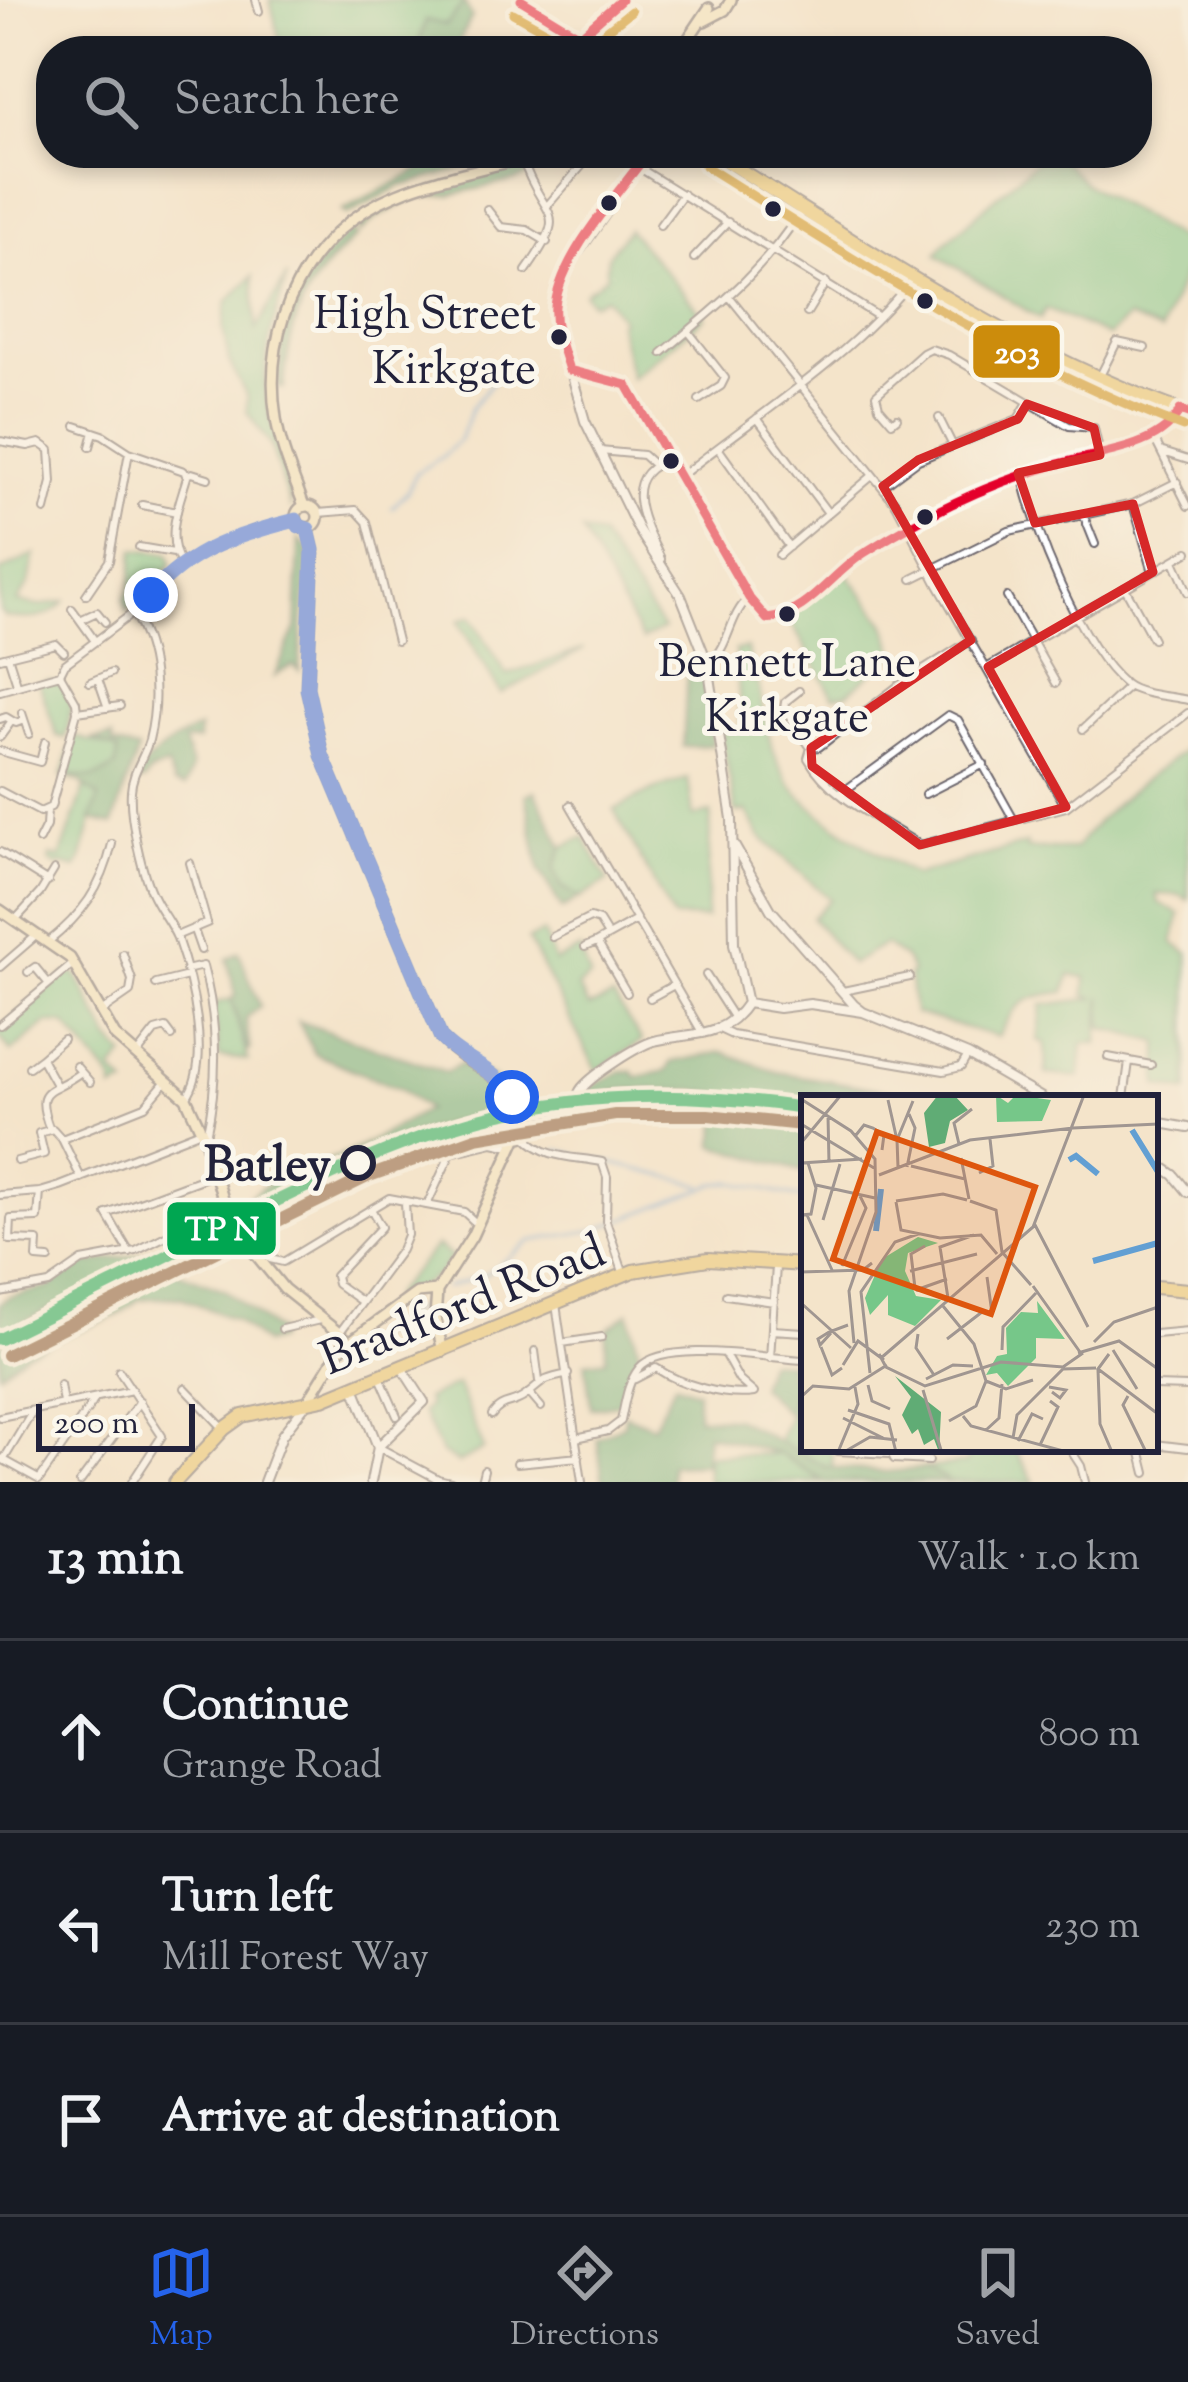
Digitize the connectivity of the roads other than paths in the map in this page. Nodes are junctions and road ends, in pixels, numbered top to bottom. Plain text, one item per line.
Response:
1 (256, 0) edge
2 (521, 0) edge
3 (621, 0) edge
4 (731, 0) edge
5 (711, 7) edge
6 (259, 11) dead end
7 (579, 30) junction
8 (584, 36) edge
9 (692, 36) edge
10 (487, 168) edge
11 (525, 168) edge
12 (580, 168) edge
13 (637, 168) edge
14 (640, 168) edge
15 (740, 168) edge
16 (683, 194) junction
17 (547, 206) junction
18 (802, 208) junction
19 (487, 209) dead end
20 (728, 222) junction
21 (660, 225) dead end
22 (501, 227) junction
23 (496, 236) dead end
24 (547, 242) junction
25 (776, 252) junction
26 (694, 258) dead end
27 (526, 271) dead end
28 (914, 278) junction
29 (826, 282) junction
30 (729, 296) junction
31 (807, 313) dead end
32 (879, 317) junction
33 (688, 331) junction
34 (1145, 348) dead end
35 (662, 353) dead end
36 (569, 370) junction
37 (1098, 379) junction
38 (799, 386) junction
39 (699, 400) dead end
40 (1027, 404) junction
41 (1184, 411) edge
42 (757, 418) junction
43 (897, 418) dead end
44 (939, 418) dead end
45 (76, 426) dead end
46 (94, 432) junction
47 (1153, 436) junction
48 (0, 441) edge
49 (952, 443) junction
50 (90, 447) dead end
51 (718, 448) junction
52 (600, 451) junction
53 (129, 452) junction
54 (1162, 452) junction
55 (1100, 455) junction
56 (672, 459) junction
57 (1188, 460) edge
58 (654, 465) junction
59 (1022, 473) junction
60 (186, 475) junction
61 (873, 475) junction
62 (682, 476) junction
63 (208, 478) dead end
64 (1177, 482) junction
65 (884, 486) junction
66 (1133, 504) junction
67 (142, 505) dead end
68 (304, 506) junction
69 (1188, 506) edge
70 (45, 510) dead end
71 (177, 512) junction
72 (318, 513) junction
73 (828, 513) junction
74 (1083, 514) junction
75 (296, 520) junction
76 (1035, 523) junction
77 (908, 526) junction
78 (308, 529) junction
79 (1095, 544) dead end
80 (139, 547) dead end
81 (789, 547) junction
82 (1188, 552) edge
83 (174, 553) junction
84 (779, 555) dead end
85 (1174, 561) junction
86 (182, 565) junction
87 (930, 570) junction
88 (1153, 572) junction
89 (670, 579) junction
90 (912, 579) dead end
91 (1125, 588) junction
92 (1188, 592) edge
93 (86, 595) dead end
94 (1007, 597) dead end
95 (749, 598) junction
96 (72, 609) dead end
97 (1078, 615) junction
98 (134, 616) dead end
99 (80, 620) junction
100 (106, 622) dead end
101 (1153, 639) dead end
102 (971, 640) junction
103 (1033, 640) junction
104 (397, 641) dead end
105 (95, 642) junction
106 (64, 652) dead end
107 (4, 657) edge
108 (708, 664) junction
109 (988, 667) junction
110 (60, 674) junction
111 (111, 674) dead end
112 (1056, 683) dead end
113 (17, 684) junction
114 (1128, 687) junction
115 (0, 691) edge
116 (799, 691) dead end
117 (1188, 700) edge
118 (120, 706) dead end
119 (108, 708) junction
120 (76, 712) junction
121 (1188, 713) edge
122 (0, 719) edge
123 (11, 722) junction
124 (1083, 729) dead end
125 (29, 734) dead end
126 (0, 736) edge
127 (44, 742) dead end
128 (812, 748) junction
129 (0, 751) edge
130 (984, 764) junction
131 (0, 791) edge
132 (840, 794) junction
133 (925, 794) dead end
134 (570, 805) dead end
135 (1066, 807) junction
136 (47, 811) junction
137 (1015, 820) junction
138 (39, 840) dead end
139 (112, 844) dead end
140 (733, 844) junction
141 (0, 852) edge
142 (190, 863) dead end
143 (54, 870) dead end
144 (47, 882) junction
145 (0, 910) edge
146 (16, 919) junction
147 (635, 921) junction
148 (194, 930) junction
149 (607, 934) junction
150 (37, 935) junction
151 (176, 936) junction
152 (551, 936) dead end
153 (597, 942) junction
154 (47, 943) junction
155 (586, 947) dead end
156 (201, 950) dead end
157 (122, 954) dead end
158 (74, 963) junction
159 (0, 967) edge
160 (28, 972) dead end
161 (187, 973) junction
162 (706, 975) dead end
163 (910, 977) dead end
164 (49, 984) junction
165 (156, 984) dead end
166 (674, 986) junction
167 (842, 992) junction
168 (627, 993) dead end
169 (650, 998) dead end
170 (747, 1004) junction
171 (101, 1012) junction
172 (863, 1012) junction
173 (734, 1018) junction
174 (0, 1025) edge
175 (717, 1028) junction
176 (703, 1034) junction
177 (172, 1036) dead end
178 (63, 1039) dead end
179 (968, 1054) junction
180 (1108, 1057) dead end
181 (41, 1058) junction
182 (135, 1058) junction
183 (1129, 1062) junction
184 (1151, 1065) dead end
185 (29, 1067) dead end
186 (166, 1081) junction
187 (90, 1082) dead end
188 (56, 1085) junction
189 (1023, 1093) edge
190 (1124, 1095) edge
191 (186, 1098) junction
192 (1158, 1123) edge
193 (1188, 1128) edge
194 (50, 1130) junction
195 (520, 1131) junction
196 (203, 1135) junction
197 (62, 1139) junction
198 (17, 1161) dead end
199 (1158, 1164) edge
200 (215, 1174) junction
201 (81, 1178) junction
202 (40, 1192) junction
203 (1188, 1192) edge
204 (0, 1195) edge
205 (404, 1203) junction
206 (428, 1205) junction
207 (226, 1208) junction
208 (370, 1209) junction
209 (477, 1224) junction
210 (5, 1240) edge
211 (248, 1245) junction
212 (130, 1253) junction
213 (49, 1259) dead end
214 (776, 1263) junction
215 (801, 1264) edge
216 (624, 1275) junction
217 (1158, 1287) edge
218 (1188, 1290) edge
219 (436, 1292) junction
220 (1, 1295) edge
221 (726, 1295) dead end
222 (362, 1302) junction
223 (774, 1302) junction
224 (556, 1304) junction
225 (320, 1320) junction
226 (282, 1329) dead end
227 (772, 1330) junction
228 (1188, 1331) edge
229 (340, 1332) junction
230 (801, 1332) edge
231 (1158, 1334) edge
232 (602, 1337) dead end
233 (350, 1341) junction
234 (562, 1343) junction
235 (443, 1351) junction
236 (535, 1352) dead end
237 (725, 1355) junction
238 (770, 1358) junction
239 (801, 1360) edge
240 (402, 1368) junction
241 (119, 1371) dead end
242 (568, 1374) junction
243 (380, 1377) junction
244 (539, 1381) junction
245 (632, 1381) junction
246 (60, 1385) dead end
247 (1158, 1386) edge
248 (185, 1388) dead end
249 (353, 1388) junction
250 (1188, 1388) edge
251 (132, 1390) junction
252 (529, 1393) junction
253 (97, 1396) junction
254 (488, 1396) dead end
255 (140, 1401) junction
256 (63, 1403) junction
257 (306, 1404) junction
258 (499, 1406) junction
259 (541, 1407) dead end
260 (34, 1409) junction
261 (1, 1415) edge
262 (492, 1415) dead end
263 (397, 1416) dead end
264 (224, 1429) junction
265 (577, 1438) junction
266 (1158, 1444) edge
267 (379, 1447) junction
268 (1188, 1448) edge
269 (1072, 1452) edge
270 (1141, 1452) edge
271 (889, 1453) edge
272 (579, 1457) junction
273 (2, 1459) edge
274 (929, 1461) dead end
275 (517, 1462) dead end
276 (23, 1468) junction
277 (484, 1470) dead end
278 (1146, 1473) dead end
279 (40, 1481) edge
280 (21, 1482) edge
281 (80, 1482) edge
282 (132, 1482) edge
283 (175, 1482) edge
284 (265, 1482) edge
285 (371, 1482) edge
286 (452, 1482) edge
287 (481, 1482) edge
288 (582, 1482) edge
289 (1085, 1482) edge

1 - 6 street
2 - 7 main road
3 - 7 main road
4 - 5 main road
5 - 9 main road
7 - 8 main road
10 - 68 main road
11 - 17 street
12 - 17 street
13 - 36 street
14 - 16 street
15 - 18 main road
16 - 20 street
16 - 21 street
17 - 24 street
18 - 25 street
18 - 28 main road
19 - 22 street
20 - 25 street
20 - 26 street
22 - 23 street
22 - 24 street
24 - 27 street
25 - 29 street
25 - 30 street
28 - 32 street
28 - 37 main road
29 - 31 street
29 - 32 street
30 - 33 street
30 - 38 street
32 - 38 street
33 - 35 street
33 - 39 street
34 - 37 street
36 - 52 street
36 - 56 street
37 - 41 main road
38 - 42 street
38 - 61 street
40 - 43 street
40 - 49 street
40 - 55 street
41 - 47 street
42 - 51 street
42 - 73 street
44 - 49 street
45 - 46 street
46 - 50 street
46 - 53 street
47 - 54 street
47 - 55 street
48 - 70 street
49 - 65 street
51 - 62 street
51 - 81 street
52 - 58 street
52 - 89 street
53 - 60 street
53 - 93 street
54 - 57 street
54 - 64 street
55 - 59 street
56 - 58 street
56 - 62 street
58 - 89 street
59 - 76 street
59 - 77 street
60 - 63 street
60 - 71 street
61 - 65 street
61 - 73 street
62 - 95 street
64 - 66 street
64 - 69 street
65 - 77 street
66 - 74 street
66 - 88 street
67 - 71 street
68 - 72 main road
68 - 75 main road
71 - 83 street
72 - 78 main road
72 - 104 street
73 - 81 street
74 - 76 street
74 - 79 street
75 - 78 main road
75 - 86 street
76 - 87 street
76 - 97 street
77 - 87 street
77 - 95 street
78 - 195 main road
80 - 83 street
81 - 84 street
82 - 85 street
83 - 86 street
85 - 88 street
85 - 92 street
86 - 105 street
87 - 90 street
87 - 102 street
88 - 91 street
89 - 108 street
91 - 97 street
91 - 101 street
94 - 103 street
95 - 108 street
96 - 99 street
97 - 103 street
97 - 114 street
98 - 151 street
99 - 100 street
99 - 105 street
102 - 109 street
102 - 128 street
103 - 109 street
103 - 112 street
105 - 110 street
106 - 107 street
107 - 113 street
108 - 140 street
109 - 135 street
110 - 113 street
110 - 120 street
111 - 119 street
113 - 115 street
114 - 117 street
114 - 124 street
116 - 128 street
118 - 119 street
119 - 120 street
120 - 136 street
121 - 135 street
122 - 123 street
123 - 125 street
123 - 126 street
127 - 129 street
128 - 132 street
130 - 132 street
130 - 133 street
130 - 137 street
131 - 136 street
132 - 137 street
134 - 147 street
135 - 137 street
136 - 138 street
139 - 154 street
140 - 167 street
140 - 170 street
141 - 144 street
142 - 148 street
143 - 144 street
144 - 146 street
145 - 146 main road
146 - 150 main road
147 - 149 street
147 - 166 street
148 - 151 street
148 - 156 street
149 - 152 street
149 - 153 street
150 - 154 main road
150 - 159 street
151 - 161 street
153 - 155 street
153 - 168 street
154 - 158 main road
157 - 171 street
158 - 164 street
158 - 171 main road
160 - 164 street
161 - 165 street
161 - 191 street
161 - 196 street
162 - 173 street
163 - 167 street
164 - 174 street
166 - 169 street
166 - 176 street
167 - 172 street
170 - 172 street
170 - 173 street
171 - 182 main road
172 - 179 street
173 - 175 street
175 - 176 street
175 - 179 street
176 - 195 street
177 - 182 street
178 - 181 street
179 - 189 street
180 - 183 street
181 - 185 street
181 - 188 street
182 - 186 main road
183 - 184 street
183 - 190 street
186 - 191 main road
186 - 197 street
187 - 188 street
188 - 194 street
191 - 196 main road
192 - 193 street
194 - 197 street
194 - 198 street
195 - 206 street
195 - 209 main road
195 - 216 street
196 - 200 main road
196 - 201 street
197 - 201 street
199 - 203 street
200 - 207 main road
200 - 212 street
201 - 202 street
202 - 204 street
202 - 210 street
205 - 206 street
205 - 208 street
205 - 222 street
206 - 209 street
207 - 211 main road
207 - 212 street
208 - 211 street
208 - 222 street
209 - 219 main road
210 - 213 street
211 - 225 main road
212 - 220 street
214 - 215 main road, Bradford Road
214 - 216 main road, Bradford Road
214 - 223 street
216 - 224 main road, Bradford Road
217 - 218 main road
219 - 233 main road
219 - 235 main road
221 - 223 street
222 - 229 street
223 - 227 street
224 - 234 street
224 - 235 main road, Bradford Road
225 - 226 street
225 - 229 main road
227 - 230 street
227 - 238 street
228 - 231 street
229 - 233 main road
232 - 234 street
233 - 257 main road
234 - 242 street
235 - 240 main road, Bradford Road
236 - 244 street
237 - 238 street
237 - 245 street
237 - 245 street
238 - 239 street
240 - 243 main road, Bradford Road
240 - 267 street
241 - 251 street
242 - 244 street
242 - 265 street
243 - 249 main road, Bradford Road
243 - 263 street
244 - 252 street
245 - 265 street
246 - 256 street
247 - 250 street
248 - 264 street
249 - 257 main road, Bradford Road
249 - 267 street
251 - 253 street
251 - 255 street
252 - 258 street
252 - 259 street
253 - 256 street
253 - 279 street
254 - 258 street
255 - 281 street
255 - 282 street
256 - 260 street
257 - 264 main road, Bradford Road
257 - 284 street
258 - 262 street
260 - 261 street
260 - 273 street
264 - 283 main road, Bradford Road
265 - 272 street
266 - 268 street
267 - 285 street
267 - 286 street
269 - 289 street
270 - 278 street
271 - 274 street
272 - 275 street
272 - 288 street
273 - 276 street
276 - 279 street
276 - 280 street
277 - 287 street

